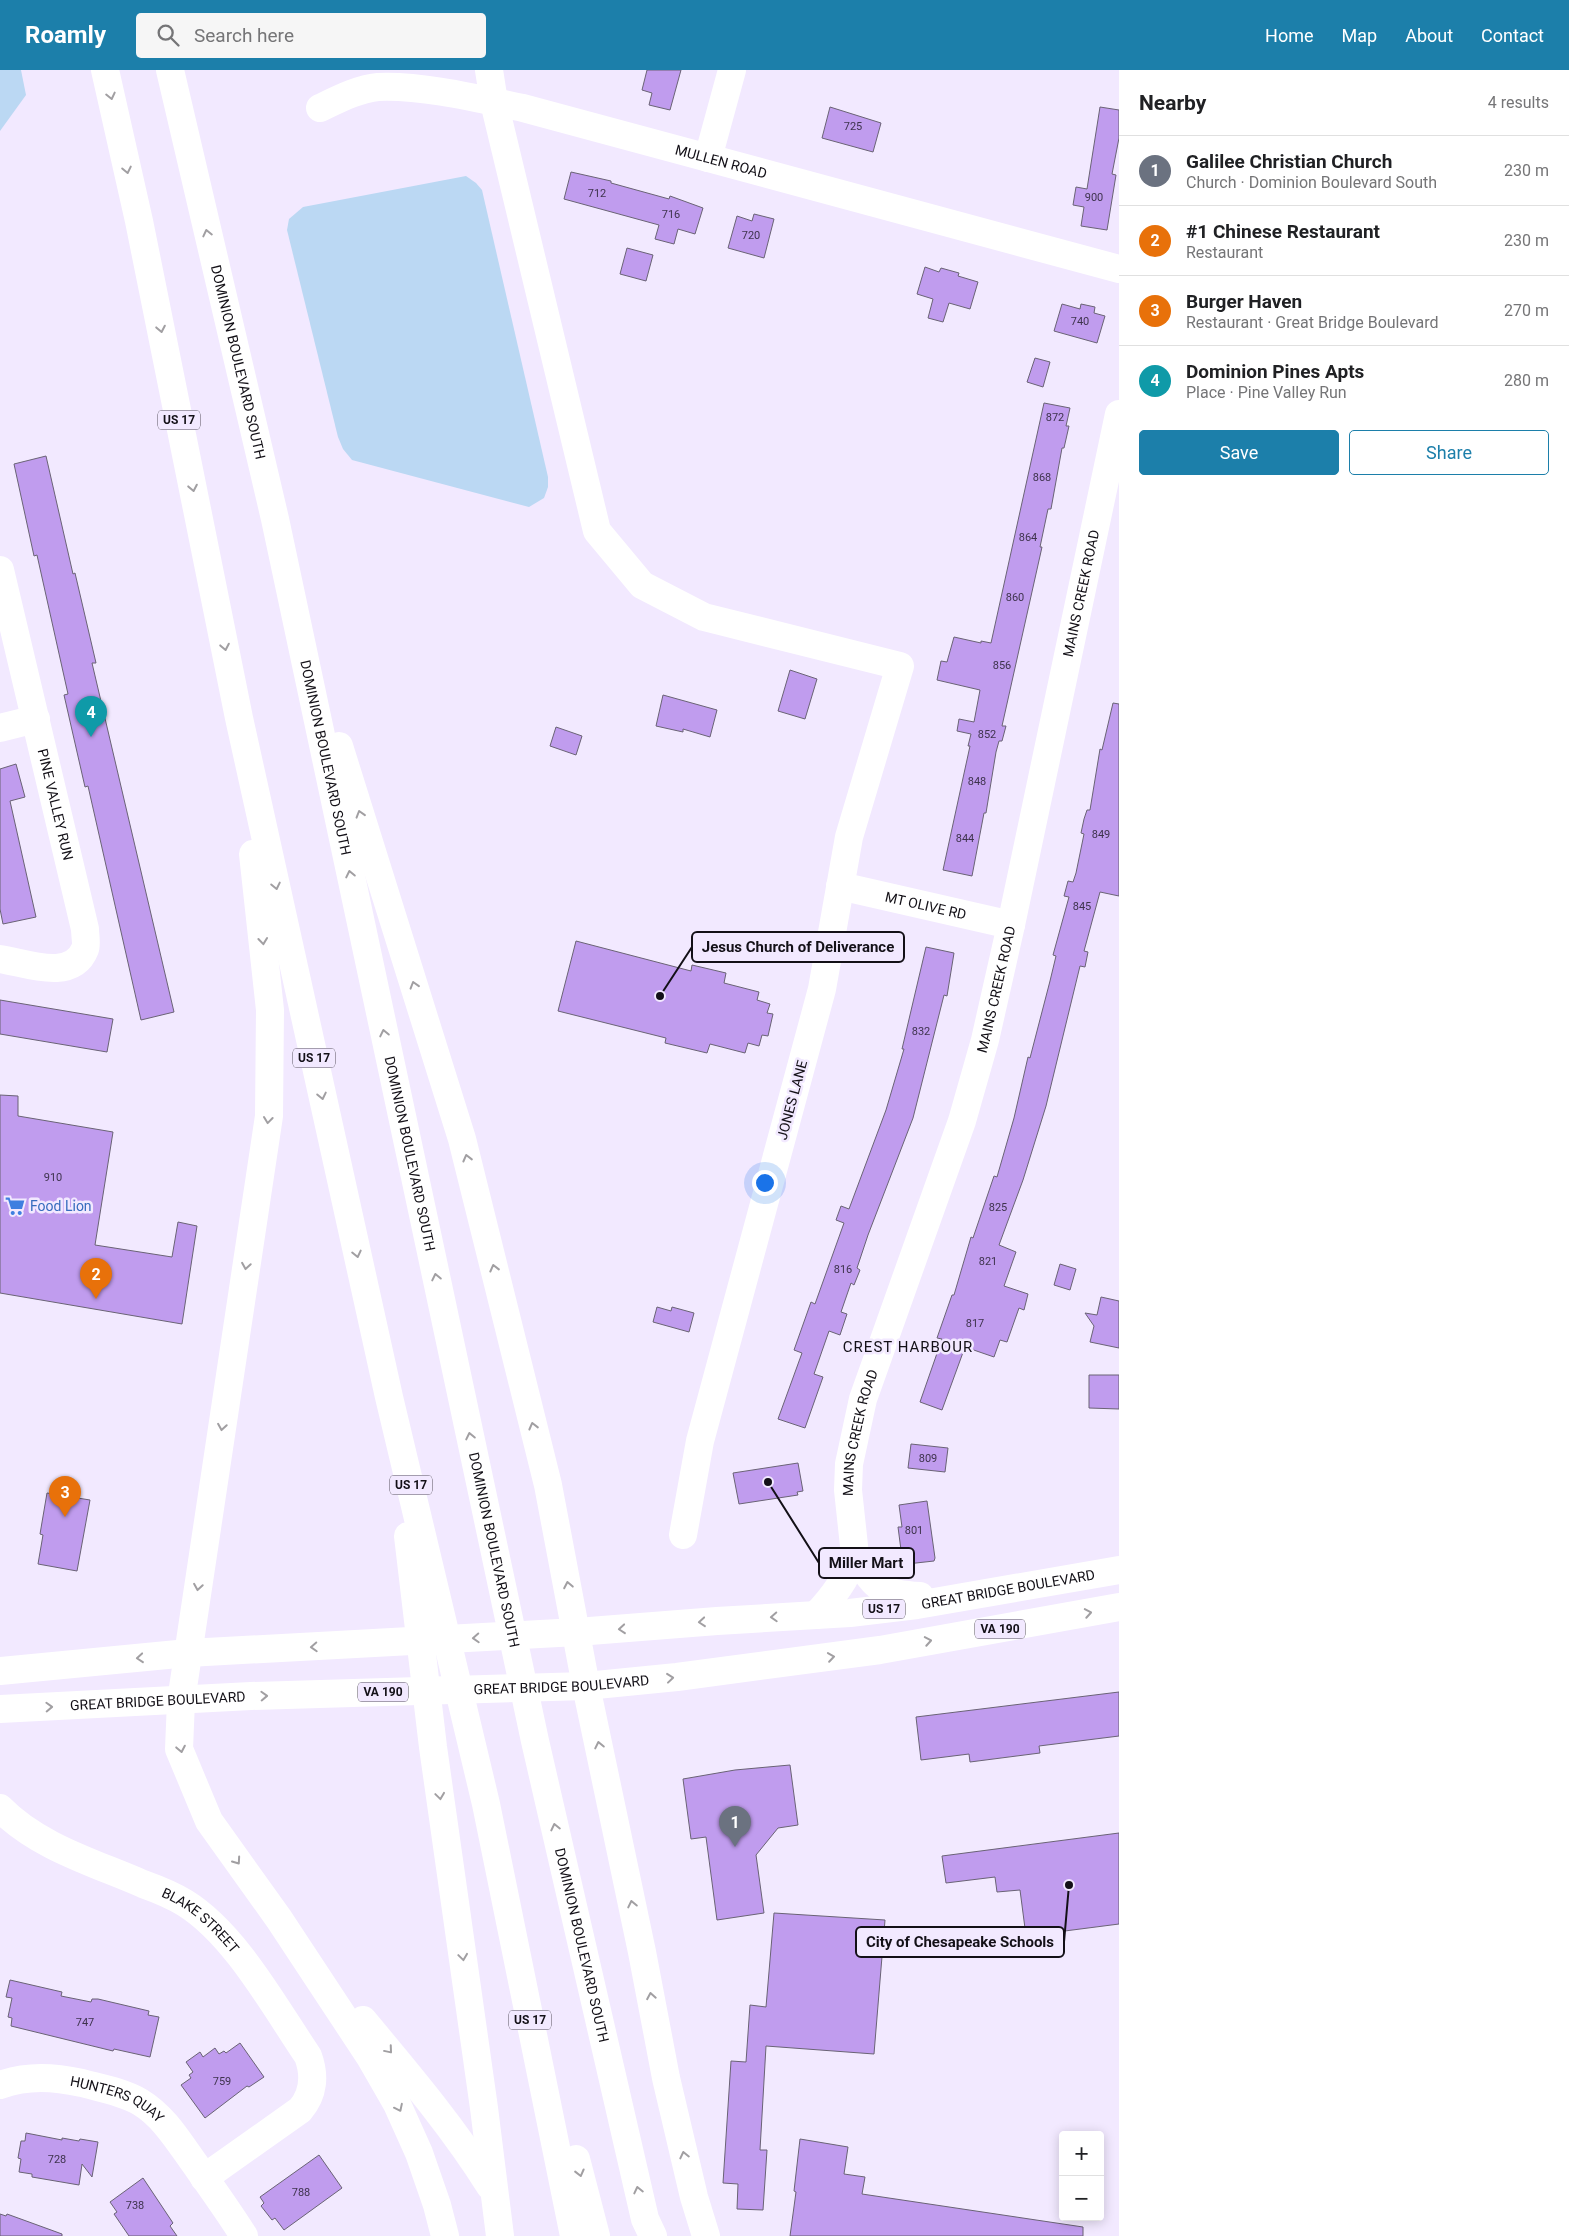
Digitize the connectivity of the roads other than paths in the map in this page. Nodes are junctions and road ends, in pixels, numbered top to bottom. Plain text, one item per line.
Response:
1 (105, 70) edge
2 (170, 70) edge
3 (489, 70) edge
4 (732, 70) edge
5 (494, 102) junction
6 (320, 108) dead end
7 (708, 158) junction
8 (1119, 269) edge
9 (1119, 414) edge
10 (274, 519) junction
11 (0, 570) edge
12 (239, 718) junction
13 (36, 719) junction
14 (0, 728) edge
15 (840, 886) junction
16 (1012, 925) junction
17 (0, 958) edge
18 (683, 1535) dead end
19 (855, 1555) junction
20 (1119, 1570) edge
21 (423, 1575) junction
22 (1078, 1577) junction
23 (1019, 1587) junction
24 (952, 1599) junction
25 (1119, 1606) edge
26 (816, 1615) junction
27 (577, 1632) junction
28 (880, 1650) junction
29 (188, 1653) junction
30 (0, 1671) edge
31 (586, 1686) junction
32 (181, 1701) junction
33 (0, 1709) edge
34 (486, 1804) junction
35 (0, 1808) edge
36 (279, 1919) junction
37 (0, 2085) edge
38 (204, 2178) junction
39 (244, 2236) edge
40 (445, 2236) edge
41 (500, 2236) edge
42 (518, 2236) edge
43 (574, 2236) edge
44 (596, 2236) edge
45 (653, 2236) edge
46 (706, 2236) edge

1 -> 12 main road, US 17
10 -> 2 main road, DOMINION BOULEVARD SOUTH
3 - 5 main road
4 - 7 main road
5 - 6 main road, MULLEN ROAD
5 - 7 main road, MULLEN ROAD
5 - 15 main road, JONES LANE
7 - 8 main road, MULLEN ROAD
9 - 16 main road, MAINS CREEK ROAD
27 -> 10 main road
45 -> 10 main road, DOMINION BOULEVARD SOUTH
11 - 13 main road, PINE VALLEY RUN
12 -> 21 main road, US 17
12 -> 29 main road
13 - 14 main road
13 - 17 main road, PINE VALLEY RUN
15 - 16 main road, MT OLIVE RD
15 - 18 main road, JONES LANE
16 - 19 main road, MAINS CREEK ROAD
19 - 24 main road
19 - 26 main road
20 - 22 main road, GREAT BRIDGE BOULEVARD / US 17
21 - 34 main road, US 17
21 -> 41 main road
22 - 23 main road, GREAT BRIDGE BOULEVARD / US 17
22 - 25 main road
23 - 24 main road, GREAT BRIDGE BOULEVARD / US 17
23 - 28 main road
24 - 26 main road, GREAT BRIDGE BOULEVARD / US 17
28 -> 25 main road, GREAT BRIDGE BOULEVARD / VA 190
26 -> 27 main road, GREAT BRIDGE BOULEVARD / US 17
26 - 28 main road
27 -> 29 main road, GREAT BRIDGE BOULEVARD
27 - 31 main road
31 -> 28 main road, GREAT BRIDGE BOULEVARD / VA 190
29 -> 30 main road, GREAT BRIDGE BOULEVARD
29 - 32 main road
32 -> 31 main road, GREAT BRIDGE BOULEVARD / VA 190
46 -> 31 main road
33 -> 32 main road, GREAT BRIDGE BOULEVARD / VA 190
32 -> 36 main road
34 - 43 main road, US 17
34 -> 44 main road
35 - 38 main road, BLAKE STREET
36 -> 40 main road
36 -> 42 main road
37 - 38 main road, HUNTERS QUAY
38 - 39 main road, HUNTERS QUAY

